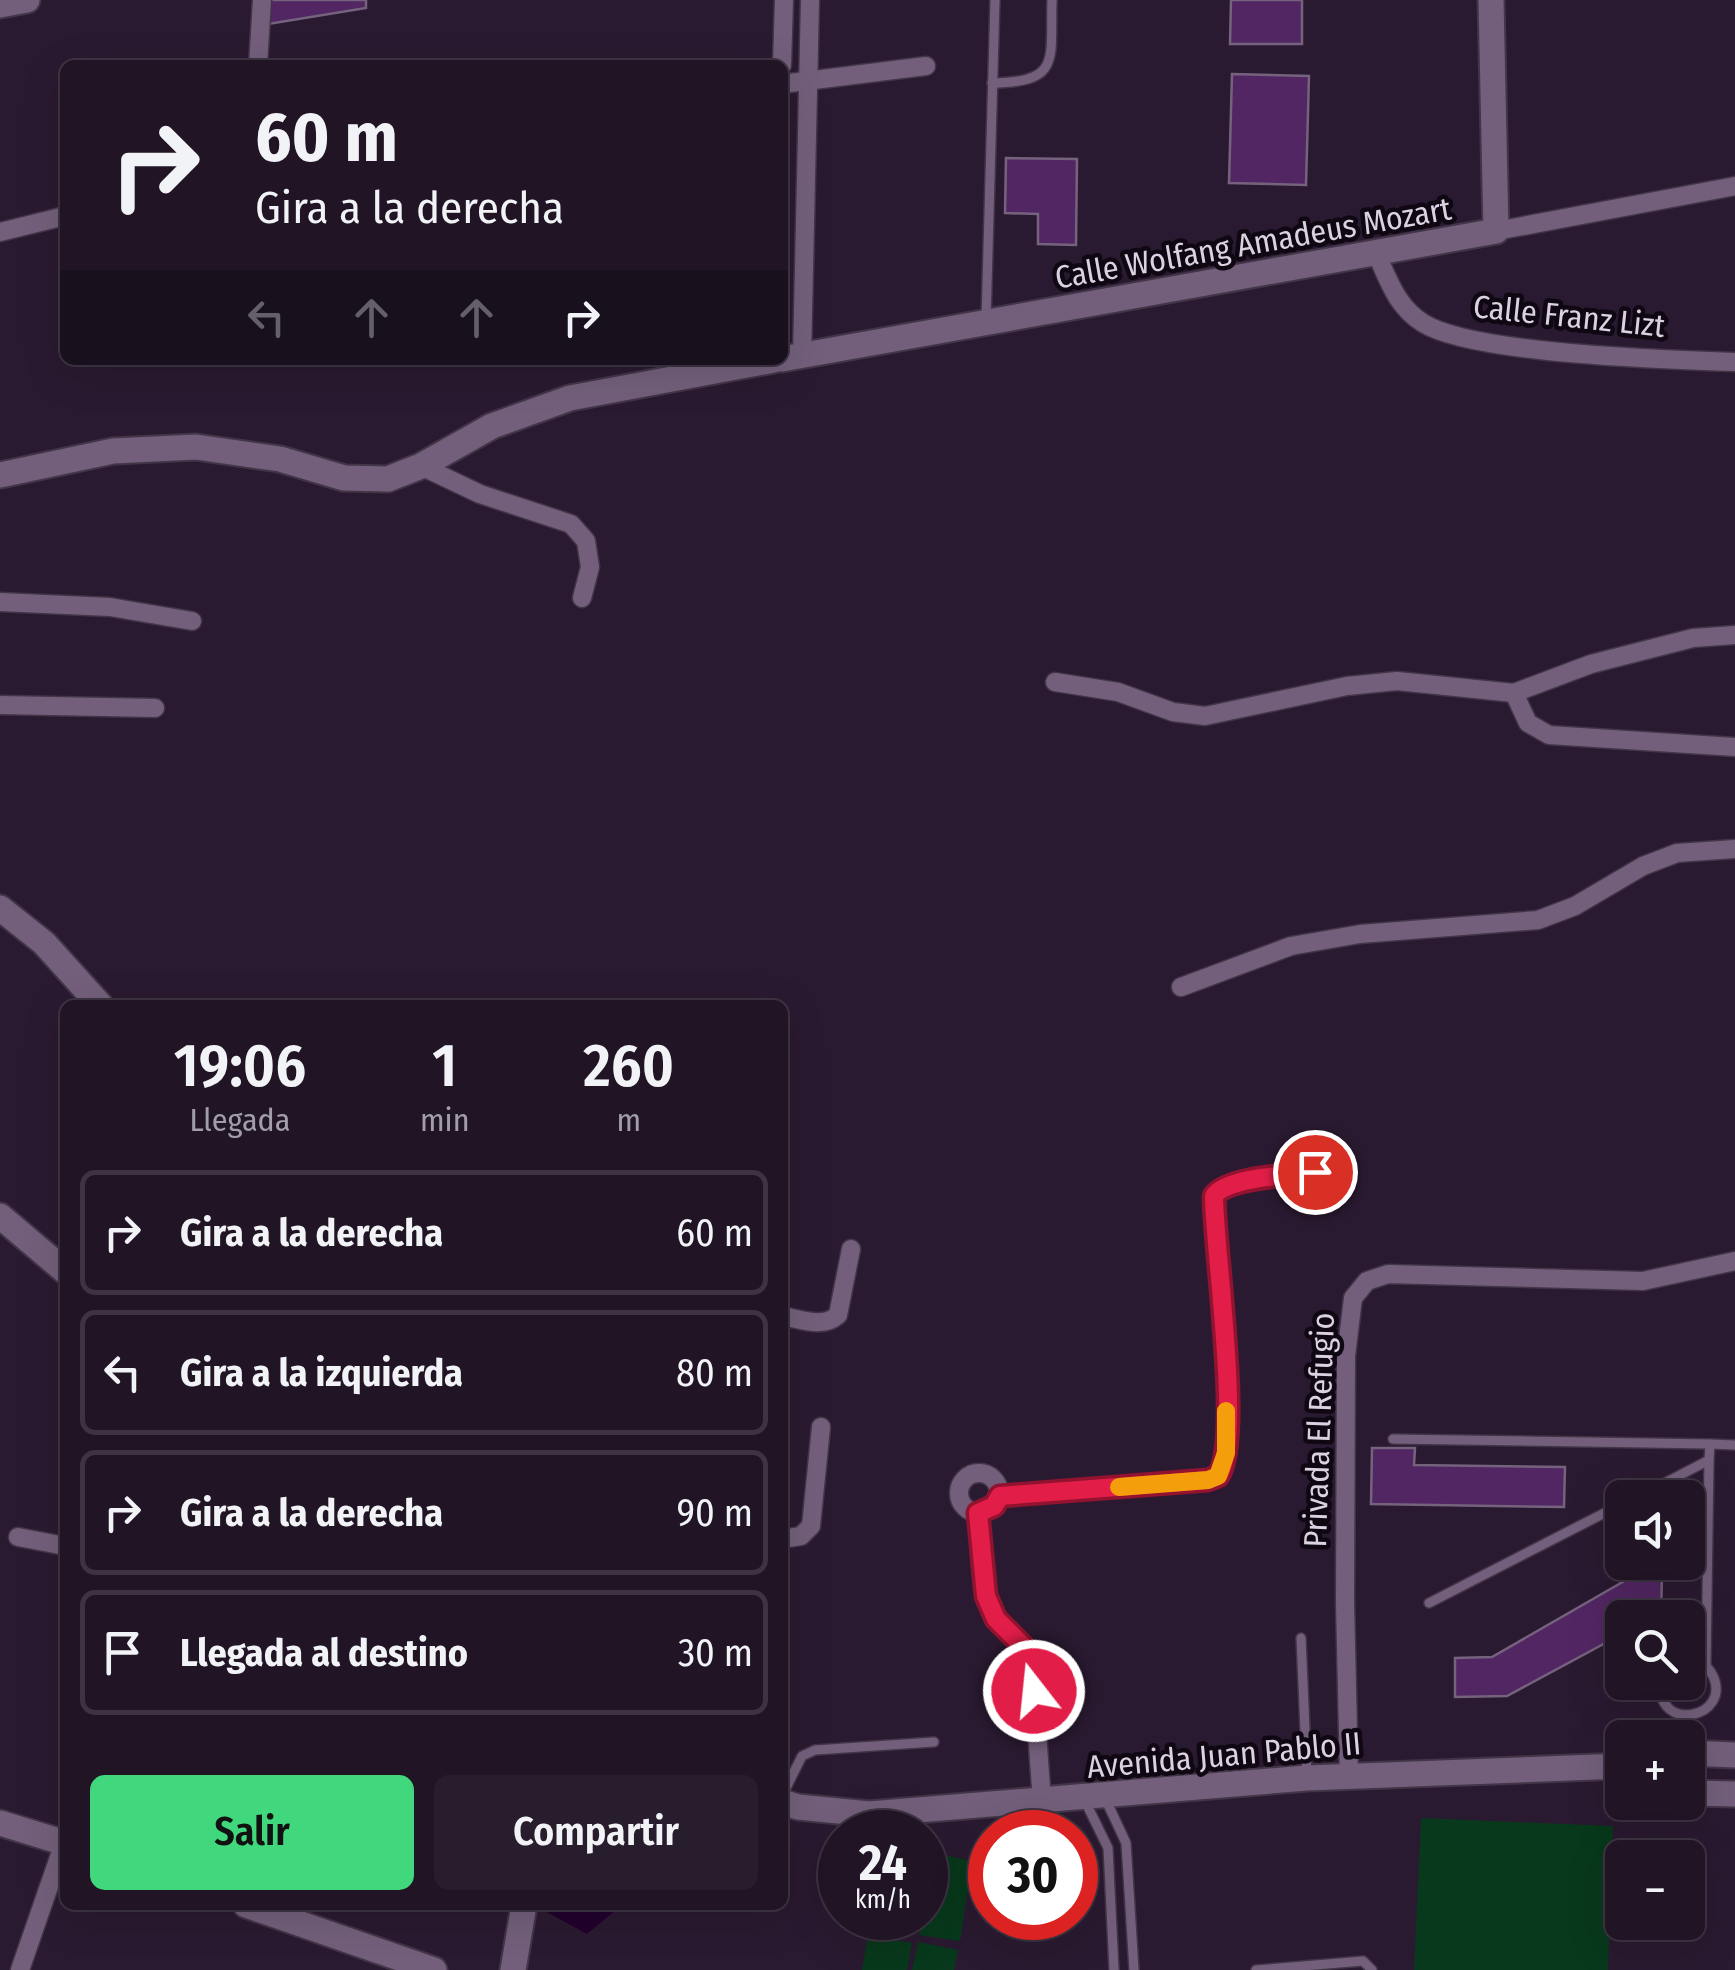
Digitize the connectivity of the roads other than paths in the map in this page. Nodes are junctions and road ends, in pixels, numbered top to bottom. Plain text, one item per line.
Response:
1 (28, 0) edge
2 (262, 0) edge
3 (784, 0) edge
4 (810, 0) edge
5 (995, 0) edge
6 (1052, 0) edge
7 (1491, 0) edge
8 (0, 5) edge
9 (258, 60) edge
10 (782, 60) edge
11 (926, 66) dead end
12 (807, 82) junction
13 (992, 83) junction
14 (788, 84) edge
15 (1735, 186) edge
16 (60, 217) edge
17 (1496, 231) junction
18 (0, 232) edge
19 (1377, 254) junction
20 (986, 324) junction
21 (792, 358) edge
22 (1735, 362) edge
23 (746, 365) edge
24 (421, 466) junction
25 (0, 475) edge
26 (582, 598) dead end
27 (0, 602) edge
28 (192, 622) dead end
29 (1735, 635) edge
30 (1055, 682) dead end
31 (1514, 693) junction
32 (0, 704) edge
33 (155, 708) dead end
34 (1735, 747) edge
35 (1735, 849) edge
36 (0, 908) edge
37 (1181, 986) dead end
38 (95, 1000) edge
39 (1315, 1172) dead end
40 (0, 1216) edge
41 (851, 1250) dead end
42 (1735, 1262) edge
43 (60, 1267) edge
44 (788, 1317) edge
45 (821, 1427) dead end
46 (1393, 1439) dead end
47 (1710, 1444) junction
48 (1735, 1445) edge
49 (1709, 1460) junction
50 (1671, 1480) edge
51 (1000, 1496) junction
52 (978, 1513) junction
53 (1605, 1513) edge
54 (18, 1537) dead end
55 (788, 1538) edge
56 (60, 1545) edge
57 (1430, 1603) dead end
58 (1301, 1638) dead end
59 (1706, 1666) joint
60 (1663, 1700) edge
61 (934, 1742) dead end
62 (1705, 1754) edge
63 (1735, 1755) edge
64 (1605, 1769) edge
65 (1349, 1776) junction
66 (1307, 1778) junction
67 (788, 1786) edge
68 (1705, 1793) edge
69 (1735, 1794) edge
70 (1094, 1798) junction
71 (788, 1802) edge
72 (1042, 1802) junction
73 (0, 1823) edge
74 (60, 1841) edge
75 (60, 1857) edge
76 (276, 1910) edge
77 (523, 1910) edge
78 (313, 1916) edge
79 (20, 1970) edge
80 (434, 1970) edge
81 (513, 1970) edge
82 (1114, 1970) edge
83 (1134, 1970) edge
84 (1256, 1970) edge
85 (1372, 1970) edge

1 - 8 street
2 - 9 street
3 - 10 street
4 - 12 street
5 - 13 lane
6 - 13 lane
7 - 17 street
11 - 12 street
12 - 14 street
12 - 21 street
13 - 20 lane
15 - 17 street, Calle Wolfang Amadeus Mozart
16 - 18 street
17 - 19 street, Calle Wolfang Amadeus Mozart
19 - 20 street, Calle Wolfang Amadeus Mozart
19 - 22 street, Calle Franz Lizt
20 - 21 street, Calle Wolfang Amadeus Mozart
23 - 24 street
24 - 25 street
24 - 26 street
27 - 28 street
29 - 31 street
30 - 31 street
31 - 34 street
32 - 33 street
35 - 37 street
36 - 38 street
39 - 51 street
40 - 43 street
41 - 44 street
42 - 65 street, Privada El Refugio
45 - 55 street
46 - 47 lane
47 - 48 lane
47 - 49 lane
49 - 50 lane
49 - 59 lane
51 - 52 street
51 - 52 street
52 - 72 street
53 - 57 lane
54 - 56 street
58 - 66 lane
59 - 60 lane
61 - 67 lane
62 - 63 street
64 - 65 street, Avenida Juan Pablo II
65 - 66 street, Avenida Juan Pablo II
66 - 70 street, Avenida Juan Pablo II
68 - 69 street
70 - 72 street, Avenida Juan Pablo II
70 - 82 lane
70 - 83 lane
71 - 72 street, Avenida Juan Pablo II
73 - 74 street
75 - 79 street
76 - 78 street
77 - 81 street
78 - 80 street
84 - 85 lane

